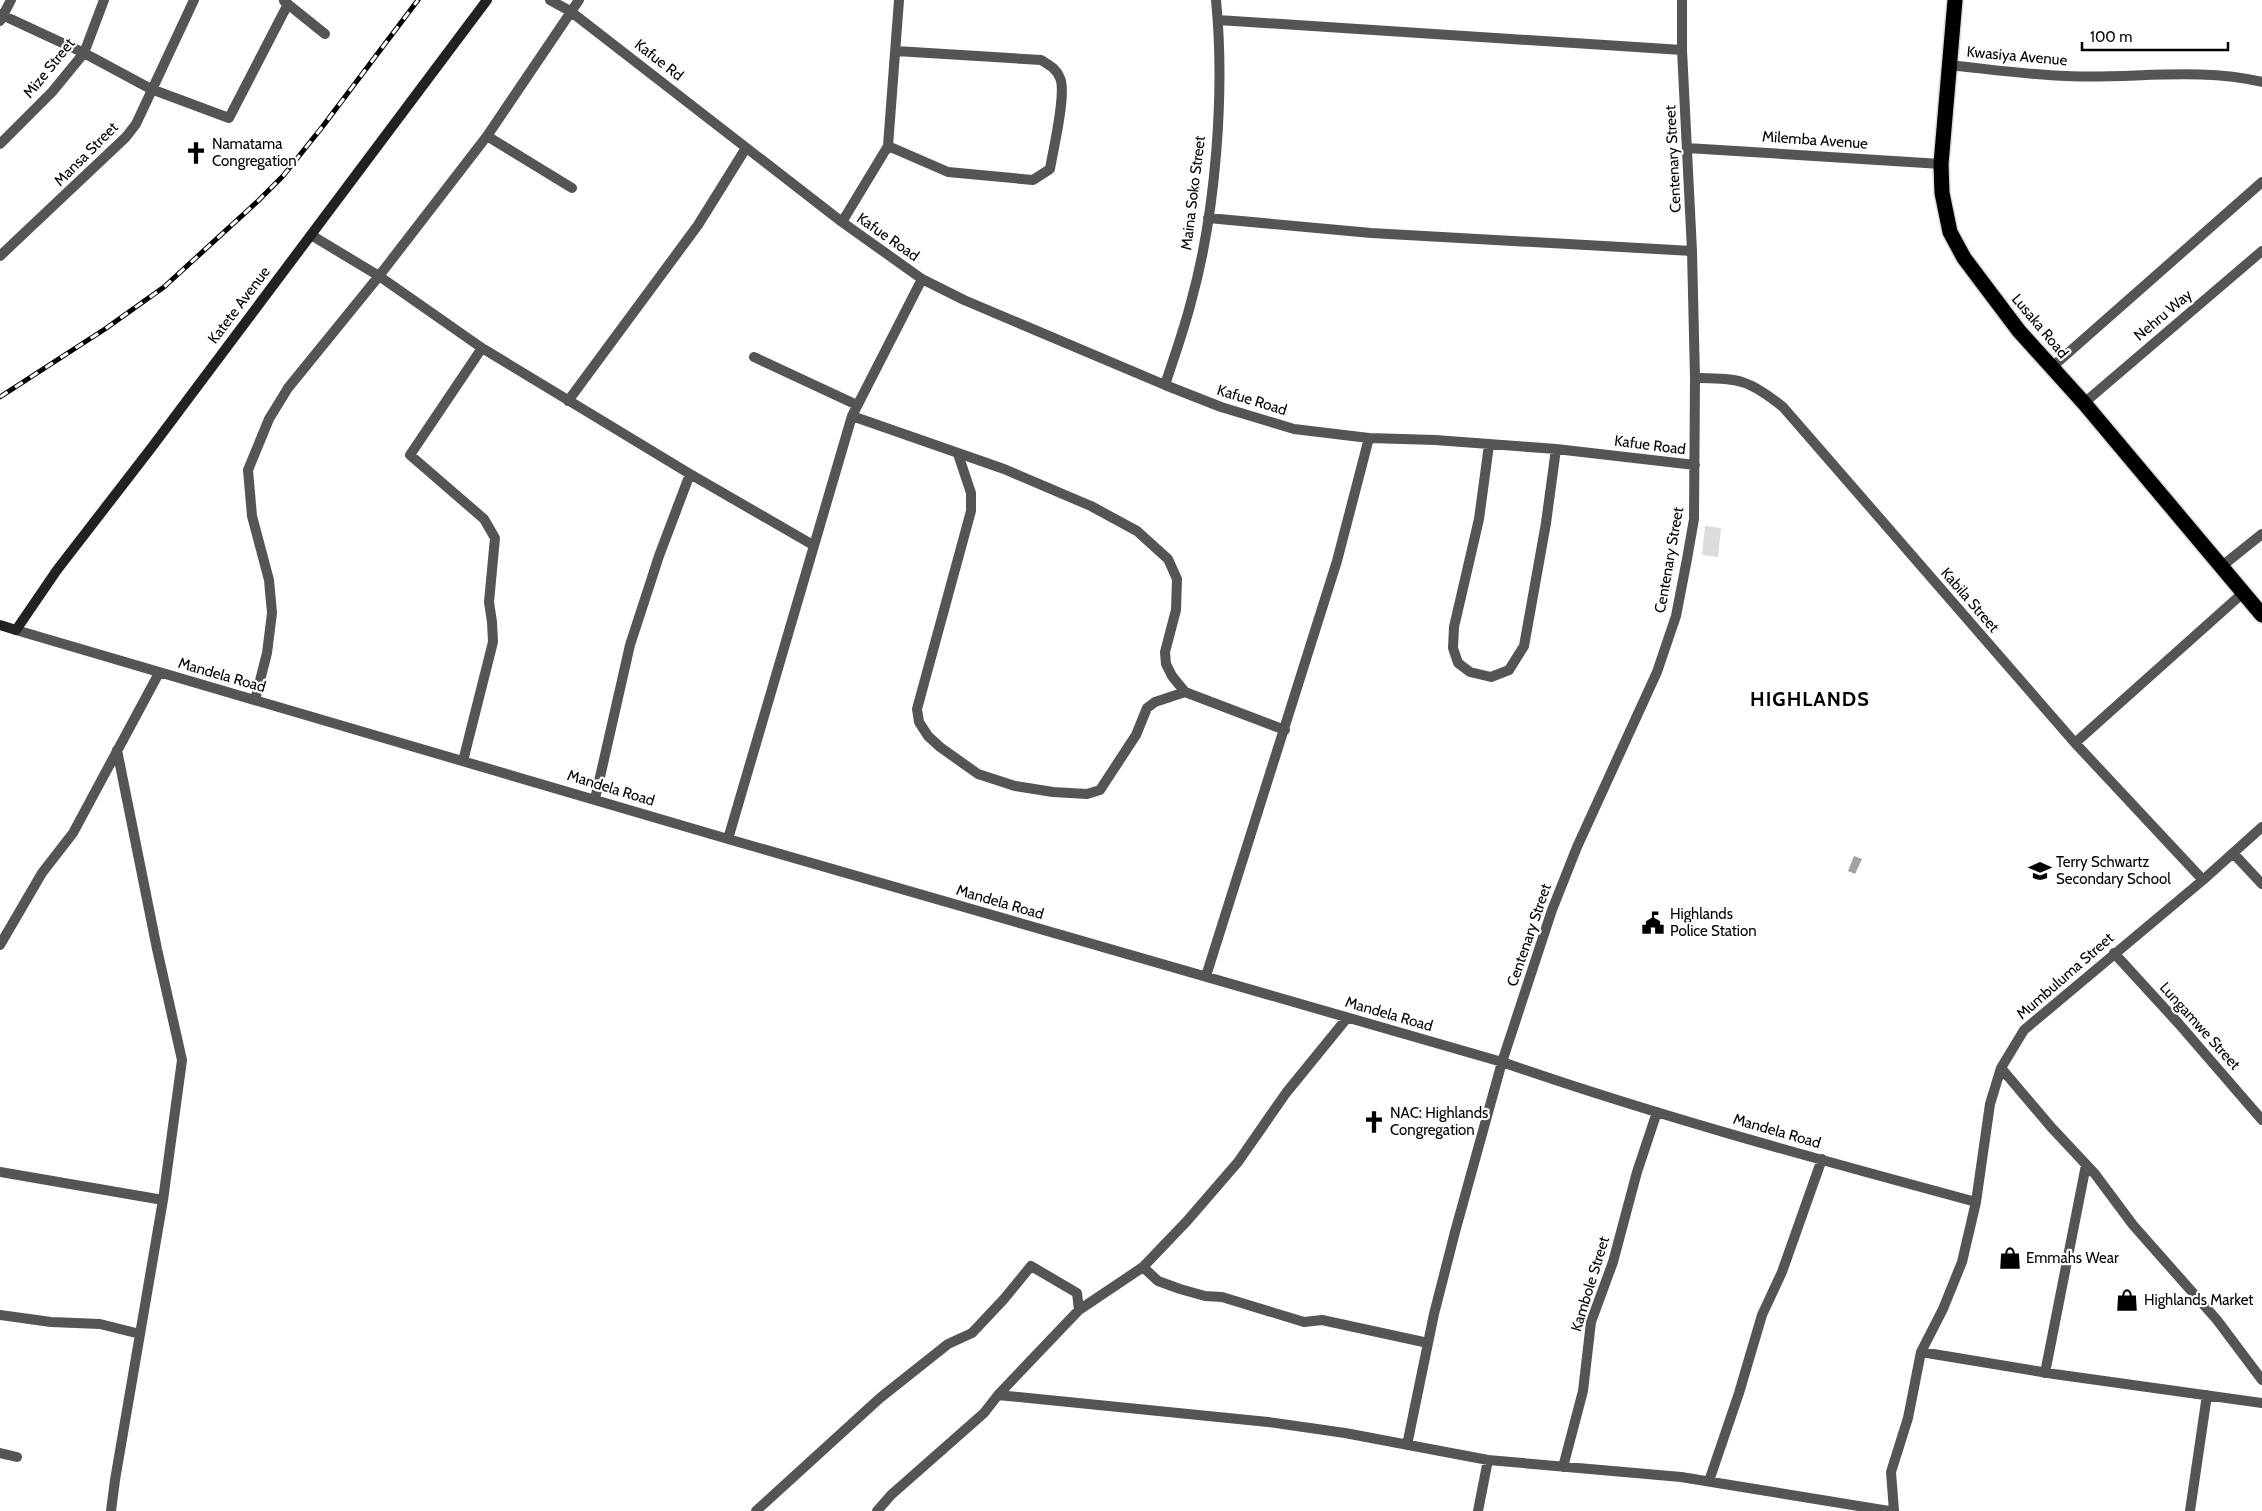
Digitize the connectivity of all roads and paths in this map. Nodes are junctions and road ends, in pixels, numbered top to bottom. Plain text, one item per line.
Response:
1 (11, 0) edge
2 (104, 0) edge
3 (194, 0) edge
4 (487, 0) edge
5 (550, 0) edge
6 (579, 0) edge
7 (899, 0) edge
8 (1216, 0) edge
9 (1682, 0) edge
10 (1955, 0) edge
11 (285, 2) edge
12 (570, 11) junction
13 (1, 17) edge
14 (1218, 20) junction
15 (325, 34) dead end
16 (1682, 50) junction
17 (896, 51) junction
18 (84, 53) junction
19 (1949, 65) junction
20 (2262, 82) edge
21 (151, 89) junction
22 (487, 136) junction
23 (0, 144) edge
24 (888, 146) junction
25 (746, 148) junction
26 (1687, 148) junction
27 (1941, 164) junction
28 (2262, 182) edge
29 (572, 188) dead end
30 (1208, 218) junction
31 (842, 222) junction
32 (311, 235) junction
33 (2262, 250) edge
34 (1692, 251) junction
35 (0, 256) edge
36 (379, 276) junction
37 (922, 278) junction
38 (482, 348) junction
39 (754, 357) dead end
40 (2051, 368) junction
41 (1695, 378) junction
42 (1166, 385) junction
43 (568, 401) junction
44 (2084, 403) junction
45 (857, 405) junction
46 (852, 416) junction
47 (1369, 438) junction
48 (1489, 445) junction
49 (1556, 449) junction
50 (958, 454) junction
51 (1695, 465) junction
52 (690, 474) junction
53 (2262, 534) edge
54 (813, 545) junction
55 (2222, 566) junction
56 (2244, 592) junction
57 (2262, 614) edge
58 (0, 625) edge
59 (16, 630) junction
60 (159, 673) junction
61 (1185, 692) junction
62 (255, 700) junction
63 (1285, 730) junction
64 (2075, 743) junction
65 (117, 750) junction
66 (463, 760) junction
67 (595, 799) junction
68 (2262, 826) edge
69 (728, 839) junction
70 (2233, 853) junction
71 (2203, 880) junction
72 (2262, 884) edge
73 (0, 945) edge
74 (2114, 953) junction
75 (1206, 976) junction
76 (1347, 1018) junction
77 (1502, 1062) junction
78 (2002, 1068) junction
79 (1657, 1112) junction
80 (2262, 1120) edge
81 (1822, 1159) junction
82 (2086, 1165) junction
83 (0, 1172) edge
84 (164, 1200) junction
85 (1976, 1202) junction
86 (1143, 1267) junction
87 (1079, 1310) junction
88 (0, 1315) edge
89 (140, 1334) junction
90 (1428, 1343) junction
91 (1921, 1352) junction
92 (2045, 1373) junction
93 (2262, 1380) edge
94 (998, 1395) junction
95 (2207, 1395) junction
96 (2262, 1403) edge
97 (1407, 1445) junction
98 (0, 1453) edge
99 (17, 1457) dead end
100 (1488, 1460) junction
101 (1563, 1467) junction
102 (1709, 1481) junction
103 (111, 1511) edge
104 (756, 1511) edge
105 (877, 1511) edge
106 (1478, 1511) edge
107 (1889, 1511) edge
108 (1894, 1511) edge
109 (2190, 1511) edge

1 - 13 street
2 - 18 street, Mize Street
3 - 21 street, Mansa Street
4 - 32 street, Katete Avenue
5 - 12 street, Kafue Rd
6 - 12 street
7 - 17 street
8 - 14 street, Maina Soko Street
9 - 16 street, Centenary Street
10 - 19 highway, Lusaka Road
11 - 15 street
11 - 21 street
12 - 22 street
12 - 25 street, Kafue Rd
13 - 18 street
14 - 16 street
14 - 30 street, Maina Soko Street
16 - 26 street, Centenary Street
17 - 24 street
17 - 24 street
18 - 21 street
18 - 23 street, Mize Street
19 - 20 street, Kwasiya Avenue
19 - 27 highway, Lusaka Road
21 - 35 street, Mansa Street
22 - 29 street
22 - 36 street
24 - 31 street
25 - 31 street, Kafue Rd
25 - 43 street
26 - 27 street, Milemba Avenue
26 - 34 street, Centenary Street
27 - 40 highway, Lusaka Road
28 - 40 street
30 - 34 street
30 - 42 street, Maina Soko Street
31 - 37 street, Kafue Road
32 - 36 street
32 - 59 street, Katete Avenue
33 - 44 street, Nehru Way
34 - 41 street, Centenary Street
36 - 38 street
36 - 62 street
37 - 42 street, Kafue Road
37 - 45 street
38 - 43 street
38 - 66 street
39 - 45 street
40 - 44 highway, Lusaka Road
41 - 51 street, Centenary Street
41 - 64 street, Kabila Street
42 - 47 street, Kafue Road
43 - 52 street
44 - 55 highway, Lusaka Road
45 - 46 street
46 - 50 street
46 - 54 street
47 - 48 street, Kafue Road
47 - 63 street
48 - 49 street, Kafue Road
48 - 49 street
49 - 51 street, Kafue Road
50 - 61 street
50 - 61 street
51 - 77 street, Centenary Street
52 - 54 street
52 - 67 street
53 - 55 street
54 - 69 street
55 - 56 highway, Lusaka Road
56 - 57 highway, Lusaka Road
56 - 64 street
58 - 59 street
59 - 60 street, Mandela Road
60 - 62 street, Mandela Road
60 - 65 street
61 - 63 street
62 - 66 street, Mandela Road
63 - 75 street
64 - 71 street, Kabila Street
65 - 73 street
65 - 84 street
66 - 67 street, Mandela Road
67 - 69 street, Mandela Road
68 - 70 street, Mumbuluma Street
69 - 75 street, Mandela Road
70 - 71 street, Mumbuluma Street
70 - 72 street
71 - 74 street, Mumbuluma Street
74 - 78 street, Mumbuluma Street
74 - 80 street, Lungamwe Street
75 - 76 street, Mandela Road
76 - 77 street, Mandela Road
76 - 86 street
77 - 79 street, Mandela Road
77 - 90 street, Centenary Street
78 - 82 street
78 - 85 street, Mumbuluma Street
79 - 81 street, Mandela Road
79 - 101 street, Kambole Street
81 - 85 street, Mandela Road
81 - 102 street
82 - 92 street
82 - 93 street
83 - 84 street
84 - 89 street
85 - 91 street, Mumbuluma Street
86 - 87 street
86 - 90 street
87 - 94 street
87 - 104 street
88 - 89 street
89 - 103 street
90 - 97 street, Centenary Street
91 - 92 street
91 - 108 street, Mumbuluma Street
92 - 95 street
94 - 97 street
94 - 105 street
95 - 96 street
95 - 109 street
97 - 100 street
98 - 99 street
100 - 101 street
100 - 106 street
101 - 102 street
102 - 107 street

